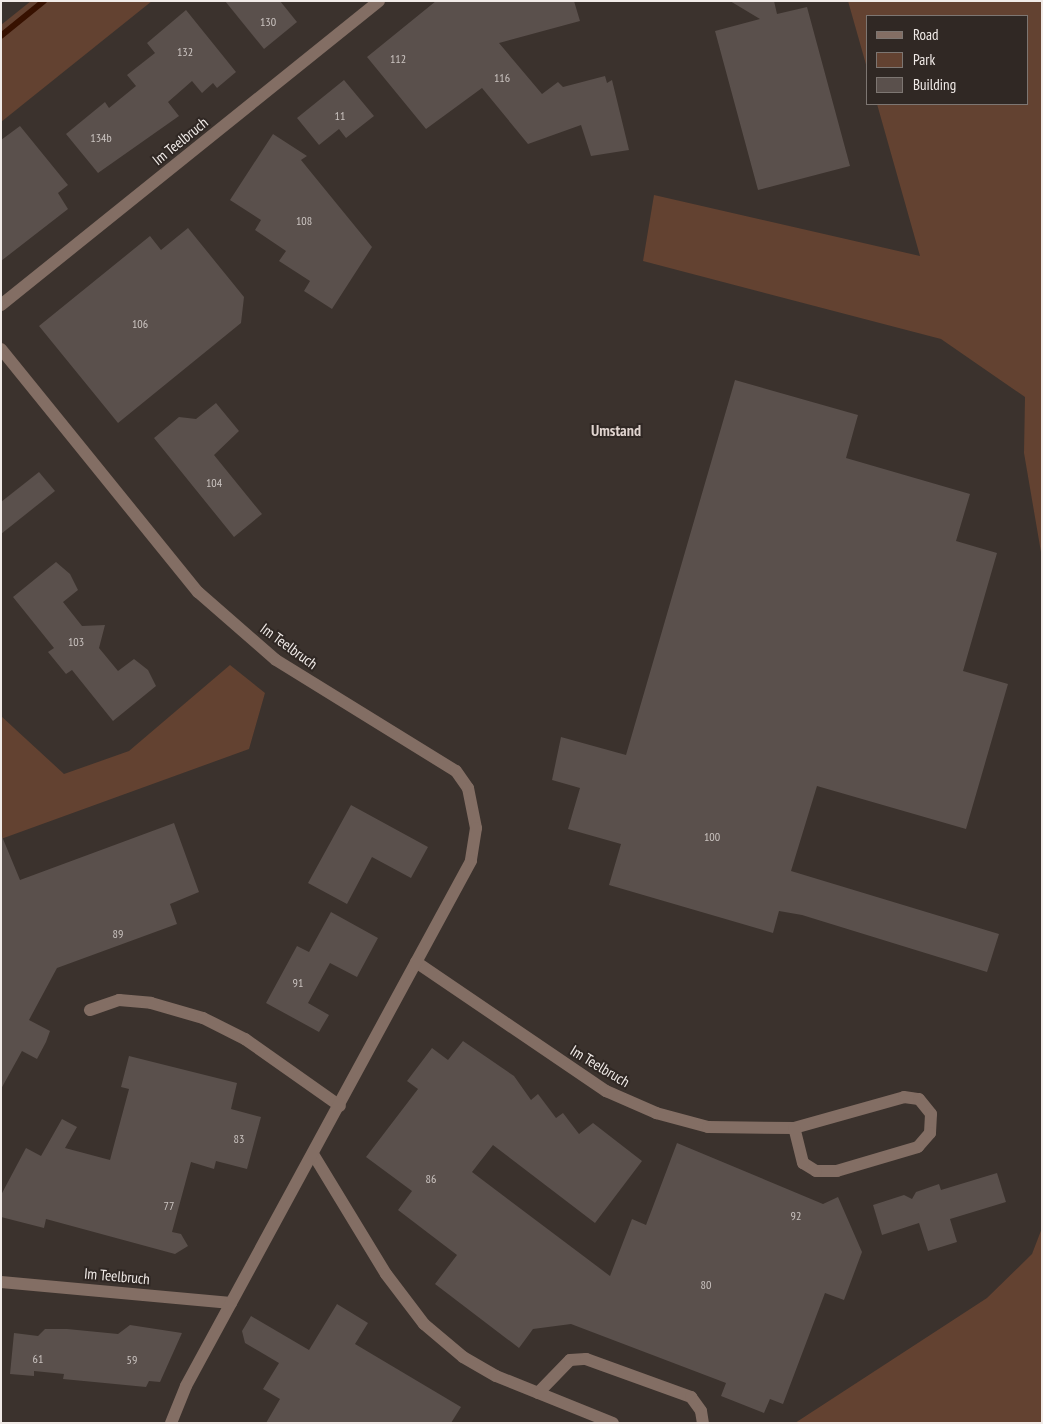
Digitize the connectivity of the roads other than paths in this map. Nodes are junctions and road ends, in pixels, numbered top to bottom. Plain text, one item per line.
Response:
1 (379, 1) edge
2 (1, 305) edge
3 (1, 348) edge
4 (416, 962) junction
5 (90, 1010) dead end
6 (340, 1106) junction
7 (794, 1128) junction
8 (313, 1154) junction
9 (1, 1282) edge
10 (231, 1303) junction
11 (538, 1393) junction
12 (171, 1423) edge
13 (613, 1423) edge
14 (703, 1423) edge

1 - 2 street, Im Teelbruch
3 - 4 street, Im Teelbruch
4 - 6 street, Im Teelbruch
4 - 7 street, Im Teelbruch
5 - 6 street
6 - 8 street, Im Teelbruch
7 - 7 street, Im Teelbruch
8 - 10 street, Im Teelbruch
8 - 11 street
9 - 10 street, Im Teelbruch
10 - 12 street, Im Teelbruch
11 - 13 street
11 - 14 street

